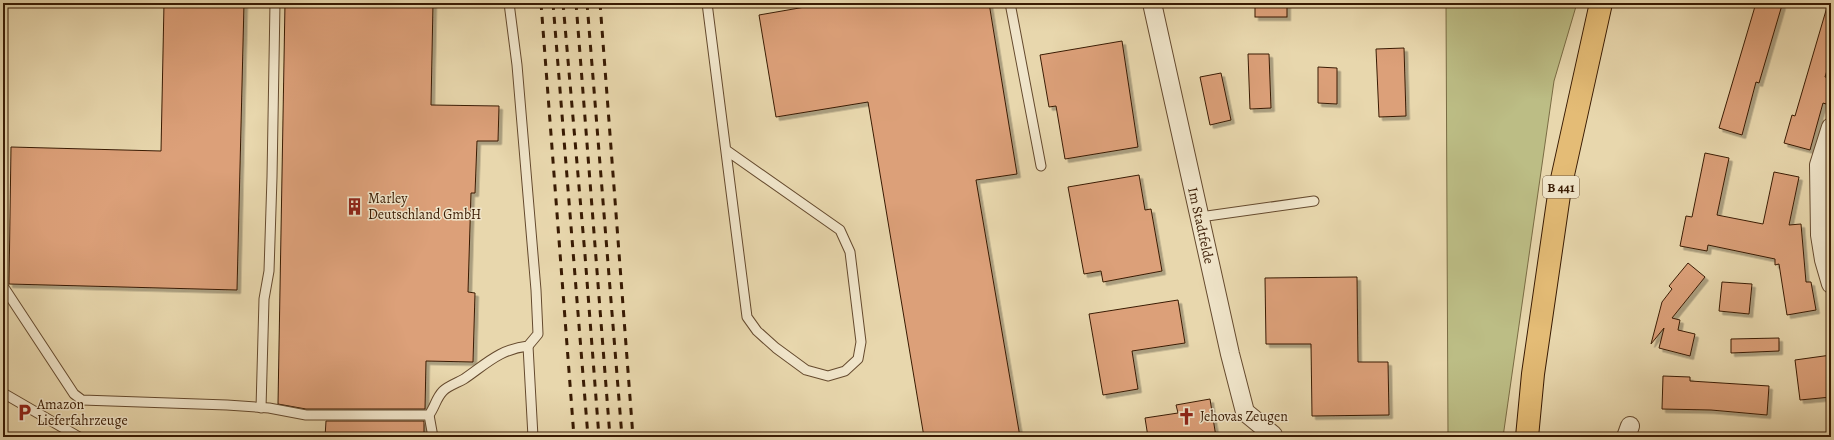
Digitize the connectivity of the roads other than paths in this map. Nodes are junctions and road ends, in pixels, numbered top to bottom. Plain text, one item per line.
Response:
1 (275, 3) edge
2 (509, 3) edge
3 (707, 3) edge
4 (1010, 3) edge
5 (1152, 3) edge
6 (1601, 3) edge
7 (1831, 127) edge
8 (726, 150) junction
9 (1041, 166) dead end
10 (1314, 202) dead end
11 (1200, 217) junction
12 (1831, 284) edge
13 (3, 286) edge
14 (528, 346) junction
15 (3, 393) edge
16 (262, 408) junction
17 (429, 415) junction
18 (1273, 435) dead end
19 (79, 437) edge
20 (433, 437) edge
21 (533, 437) edge
22 (1526, 437) edge

1 - 16 lane
2 - 14 lane
3 - 8 lane
4 - 9 lane
5 - 11 street, Im Stadtfelde
6 - 22 main road, B 441
7 - 12 street
8 - 8 lane
10 - 11 lane
11 - 18 street, Im Stadtfelde
13 - 16 lane
14 - 17 lane
14 - 21 lane
15 - 19 lane
16 - 17 lane
17 - 20 lane

